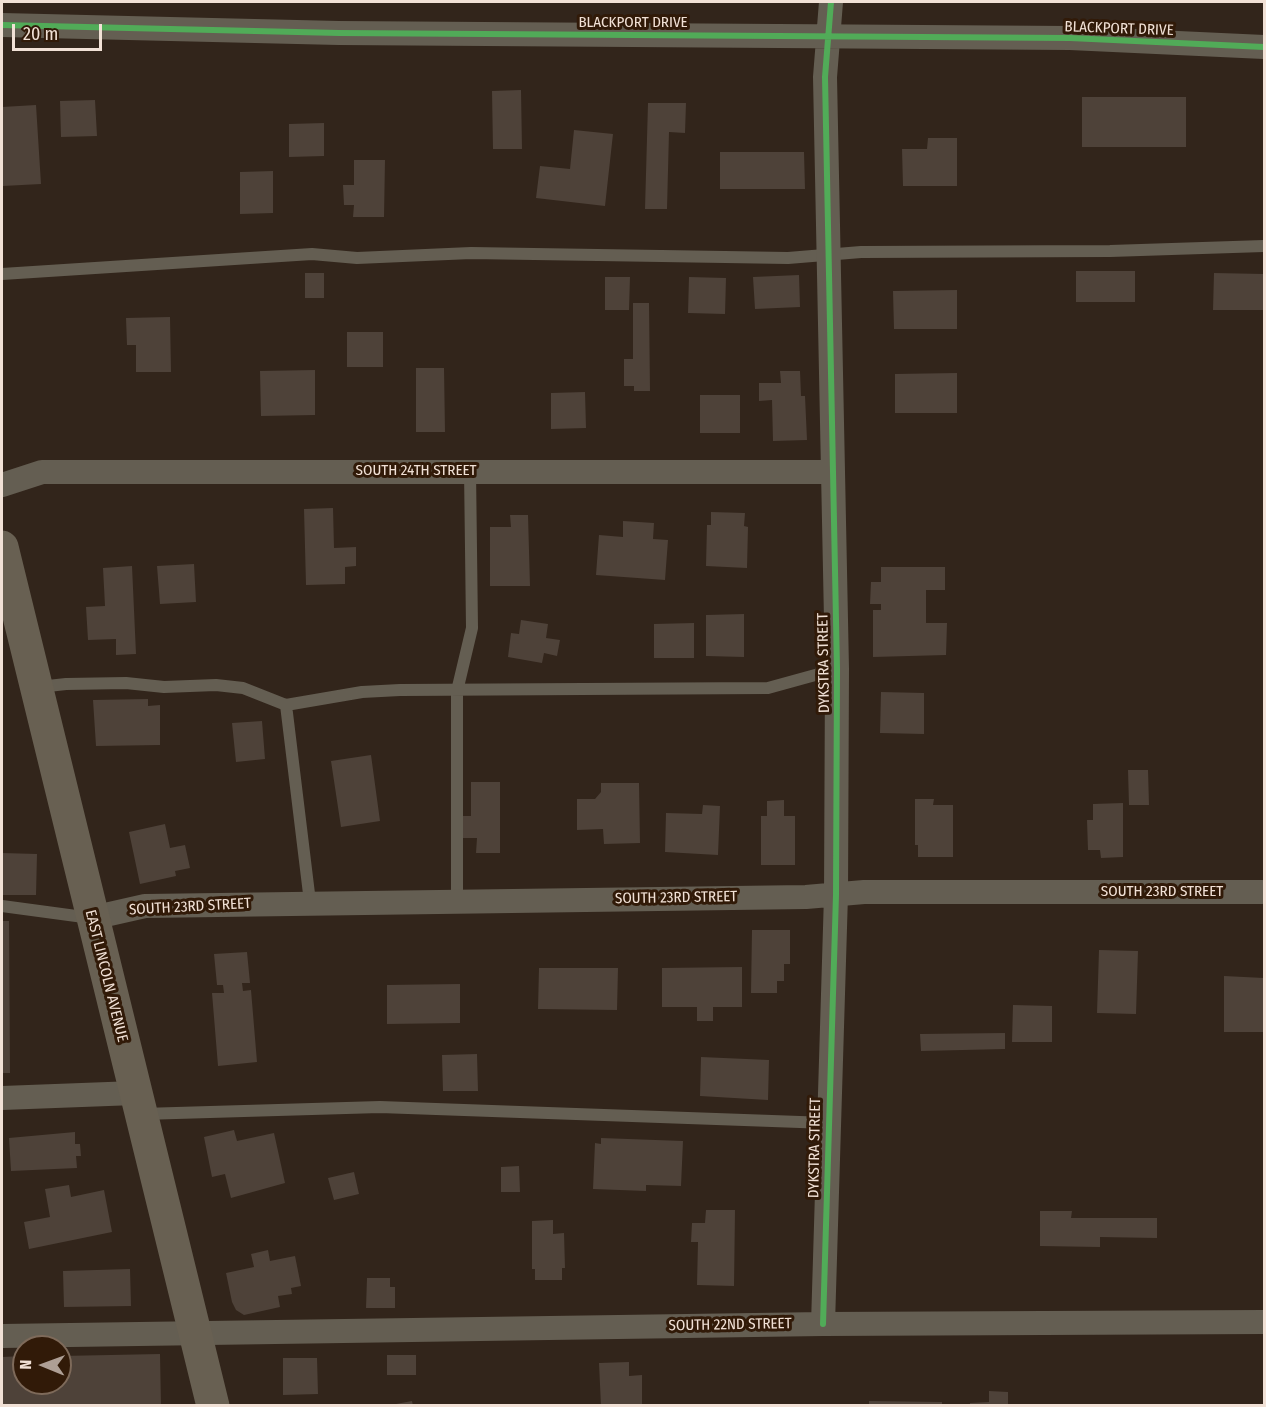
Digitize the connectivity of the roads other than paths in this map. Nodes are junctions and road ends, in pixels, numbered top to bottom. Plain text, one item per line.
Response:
1 (831, 2) edge
2 (2, 25) edge
3 (829, 36) junction
4 (1264, 47) edge
5 (1264, 246) edge
6 (830, 255) junction
7 (2, 274) edge
8 (470, 470) junction
9 (832, 472) junction
10 (2, 485) edge
11 (4, 566) edge
12 (837, 669) junction
13 (36, 688) junction
14 (457, 691) junction
15 (286, 705) junction
16 (1262, 892) dead end
17 (836, 895) junction
18 (457, 900) junction
19 (310, 902) junction
20 (2, 906) edge
21 (92, 918) junction
22 (2, 1098) edge
23 (138, 1103) junction
24 (828, 1123) junction
25 (1264, 1322) edge
26 (823, 1324) junction
27 (195, 1332) junction
28 (2, 1336) edge
29 (213, 1406) edge

1 - 3 street, DYKSTRA STREET
2 - 3 street, BLACKPORT DRIVE
3 - 4 street, BLACKPORT DRIVE
3 - 6 street, DYKSTRA STREET
5 - 6 lane
6 - 7 lane
6 - 9 street, DYKSTRA STREET
8 - 9 street, SOUTH 24TH STREET
8 - 10 street, SOUTH 24TH STREET
8 - 14 lane
9 - 12 street, DYKSTRA STREET
11 - 13 main road, EAST LINCOLN AVENUE
12 - 14 lane
12 - 17 street, DYKSTRA STREET
13 - 15 lane
13 - 21 main road, EAST LINCOLN AVENUE
14 - 15 lane
14 - 18 lane
15 - 19 lane
16 - 17 street, SOUTH 23RD STREET
17 - 18 street, SOUTH 23RD STREET
17 - 24 street, DYKSTRA STREET
18 - 19 street, SOUTH 23RD STREET
19 - 21 street, SOUTH 23RD STREET
20 - 21 lane
21 - 23 main road, EAST LINCOLN AVENUE
22 - 23 street
23 - 24 lane
23 - 27 main road, EAST LINCOLN AVENUE
24 - 26 street, DYKSTRA STREET
25 - 26 street, SOUTH 22ND STREET
26 - 27 street, SOUTH 22ND STREET
27 - 28 street, SOUTH 22ND STREET
27 - 29 main road, EAST LINCOLN AVENUE

